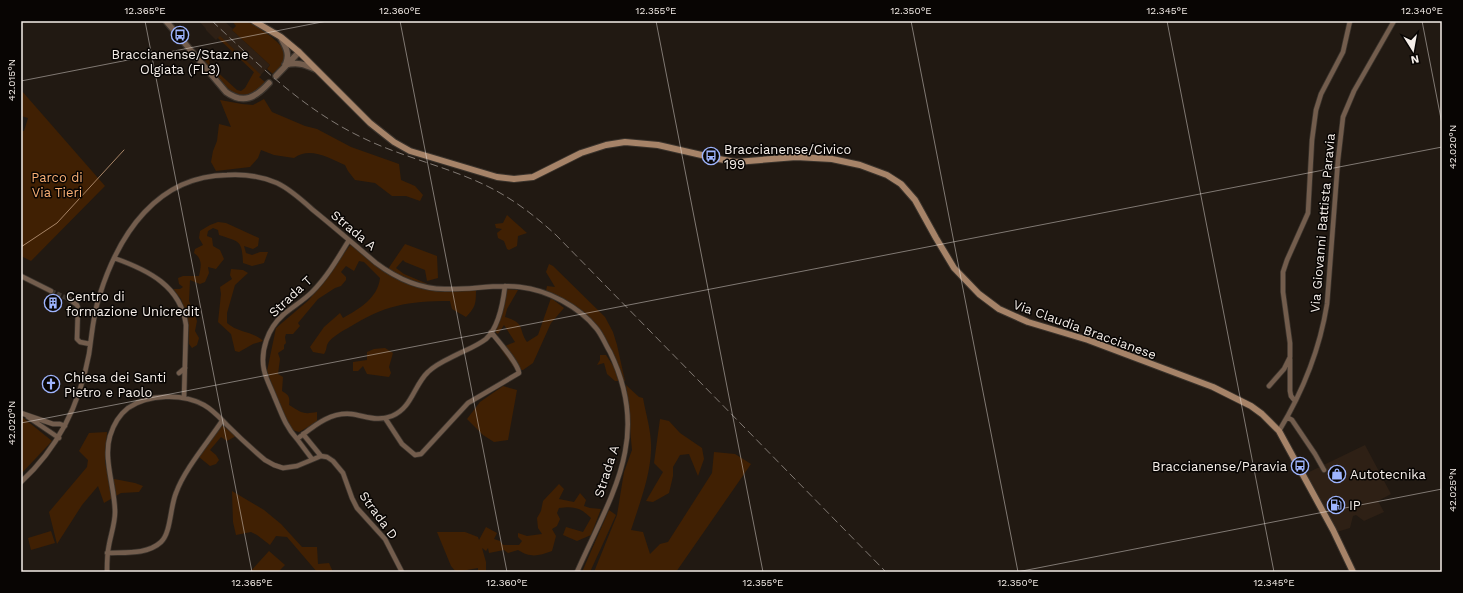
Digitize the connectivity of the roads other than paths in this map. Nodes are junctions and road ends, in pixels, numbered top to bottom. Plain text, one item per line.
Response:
1 (166, 21) edge
2 (254, 21) edge
3 (1350, 21) edge
4 (1394, 21) edge
5 (281, 37) junction
6 (299, 52) junction
7 (285, 65) junction
8 (317, 70) junction
9 (276, 76) dead end
10 (269, 83) dead end
11 (350, 240) junction
12 (114, 258) junction
13 (21, 276) edge
14 (505, 286) junction
15 (50, 291) tunnel mouth
16 (69, 299) tunnel mouth
17 (492, 332) junction
18 (90, 344) junction
19 (1290, 357) junction
20 (185, 368) junction
21 (179, 373) dead end
22 (1269, 386) dead end
23 (184, 398) junction
24 (1295, 401) junction
25 (23, 413) edge
26 (1287, 417) junction
27 (385, 418) junction
28 (46, 421) junction
29 (222, 421) junction
30 (43, 427) junction
31 (64, 429) junction
32 (1279, 431) junction
33 (303, 434) junction
34 (58, 438) junction
35 (297, 439) junction
36 (321, 456) junction
37 (312, 459) junction
38 (1324, 470) dead end
39 (21, 482) edge
40 (107, 554) junction
41 (107, 572) edge
42 (402, 572) edge
43 (576, 572) edge
44 (1353, 572) edge

1 - 10 street
2 - 5 main road, Via Claudia Braccianese
3 - 19 street
4 - 24 street, Via Giovanni Battista Paravia
5 - 6 main road, Via Claudia Braccianese
5 - 7 street
6 - 7 street
6 - 8 main road, Via Claudia Braccianese
7 - 8 street
7 - 9 street
8 - 32 main road, Via Claudia Braccianese
11 - 12 street, Strada A
11 - 14 street, Strada A
11 - 35 street, Strada T
12 - 18 street, Strada A
12 - 20 street
13 - 15 street
14 - 17 street
14 - 43 street, Strada A
16 - 18 street
17 - 27 street
17 - 27 street
18 - 31 street, Strada A
19 - 22 street
19 - 24 street
20 - 21 street
20 - 23 street
23 - 29 street
23 - 40 street
24 - 26 street, Via Giovanni Battista Paravia
25 - 28 street
25 - 30 street
26 - 32 street, Via Giovanni Battista Paravia
26 - 38 street
27 - 33 street
28 - 30 street
28 - 31 street
29 - 37 street
29 - 40 street
30 - 34 street
31 - 34 street, Strada A
32 - 44 main road, Via Claudia Braccianese
33 - 35 street
33 - 36 street
34 - 39 street, Strada A
35 - 37 street, Strada T
36 - 37 street
36 - 42 street, Strada D
40 - 41 street

